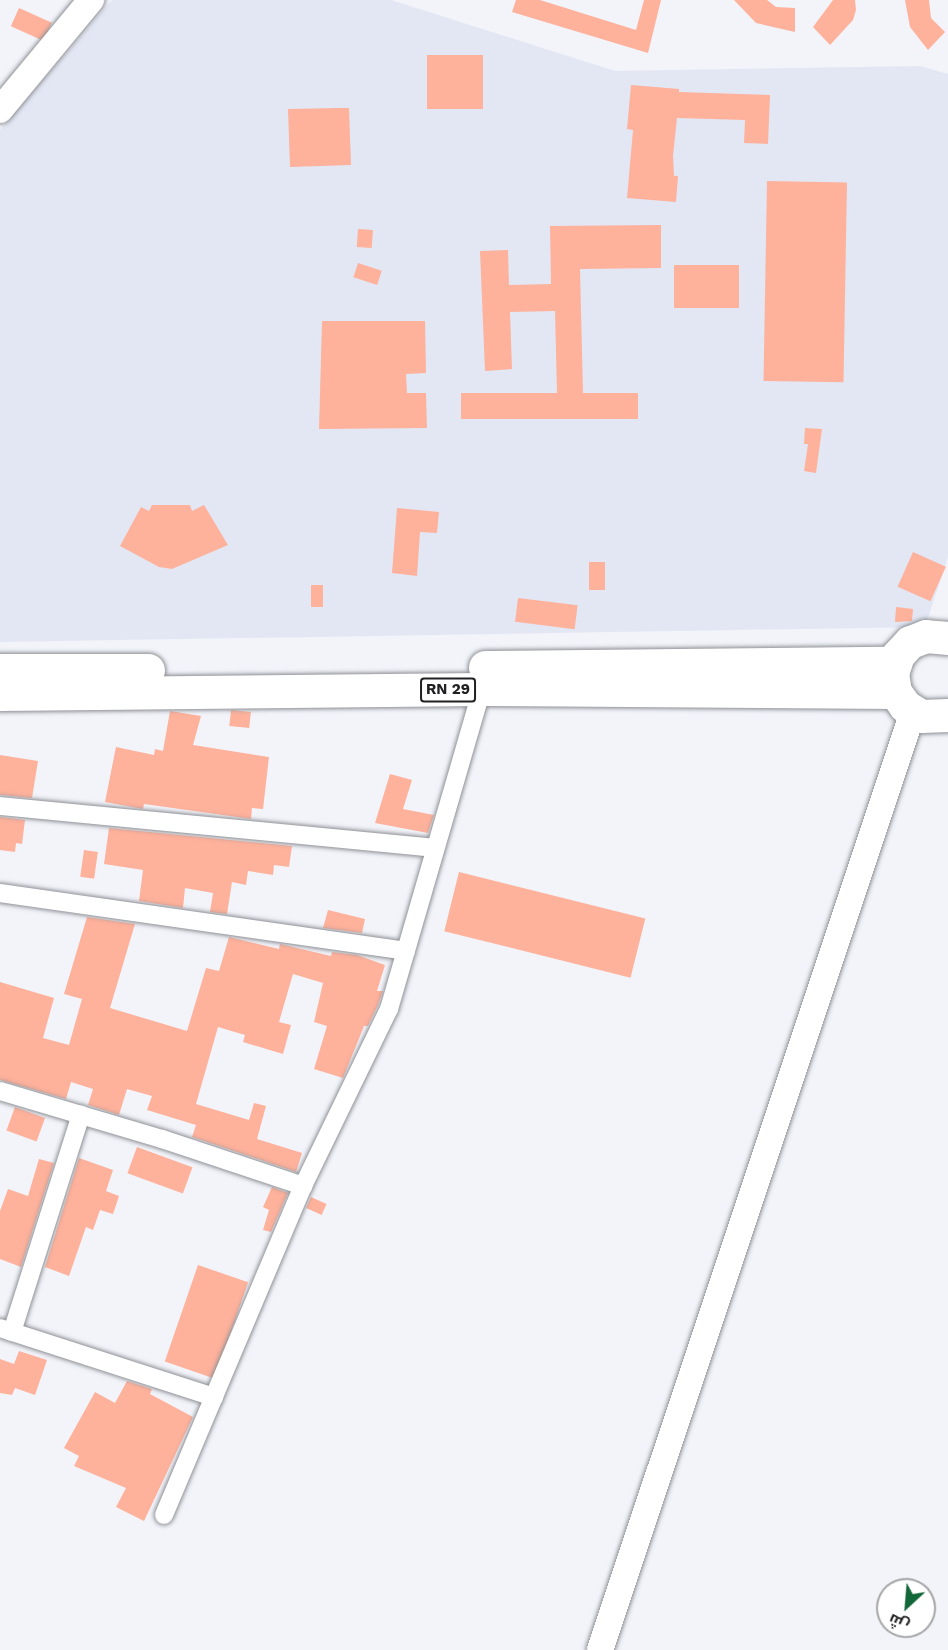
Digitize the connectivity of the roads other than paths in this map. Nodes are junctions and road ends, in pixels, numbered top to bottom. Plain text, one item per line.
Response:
1 (91, 0) edge
2 (0, 110) edge
3 (946, 632) edge
4 (0, 670) edge
5 (482, 689) junction
6 (901, 689) junction
7 (0, 694) edge
8 (948, 715) edge
9 (0, 806) edge
10 (435, 848) junction
11 (0, 893) edge
12 (406, 951) junction
13 (0, 1091) edge
14 (81, 1115) junction
15 (303, 1186) junction
16 (6, 1330) edge
17 (214, 1397) junction
18 (165, 1515) dead end
19 (600, 1650) edge

1 - 2 main road
3 - 6 highway
4 - 6 highway
5 - 6 highway, RN 29
5 - 7 highway, RN 29
5 - 10 street
6 - 8 highway
6 - 19 main road
9 - 10 street
10 - 12 street
11 - 12 street
12 - 15 street
13 - 14 street
14 - 15 street
14 - 16 street
15 - 17 street
16 - 17 street
17 - 18 street

